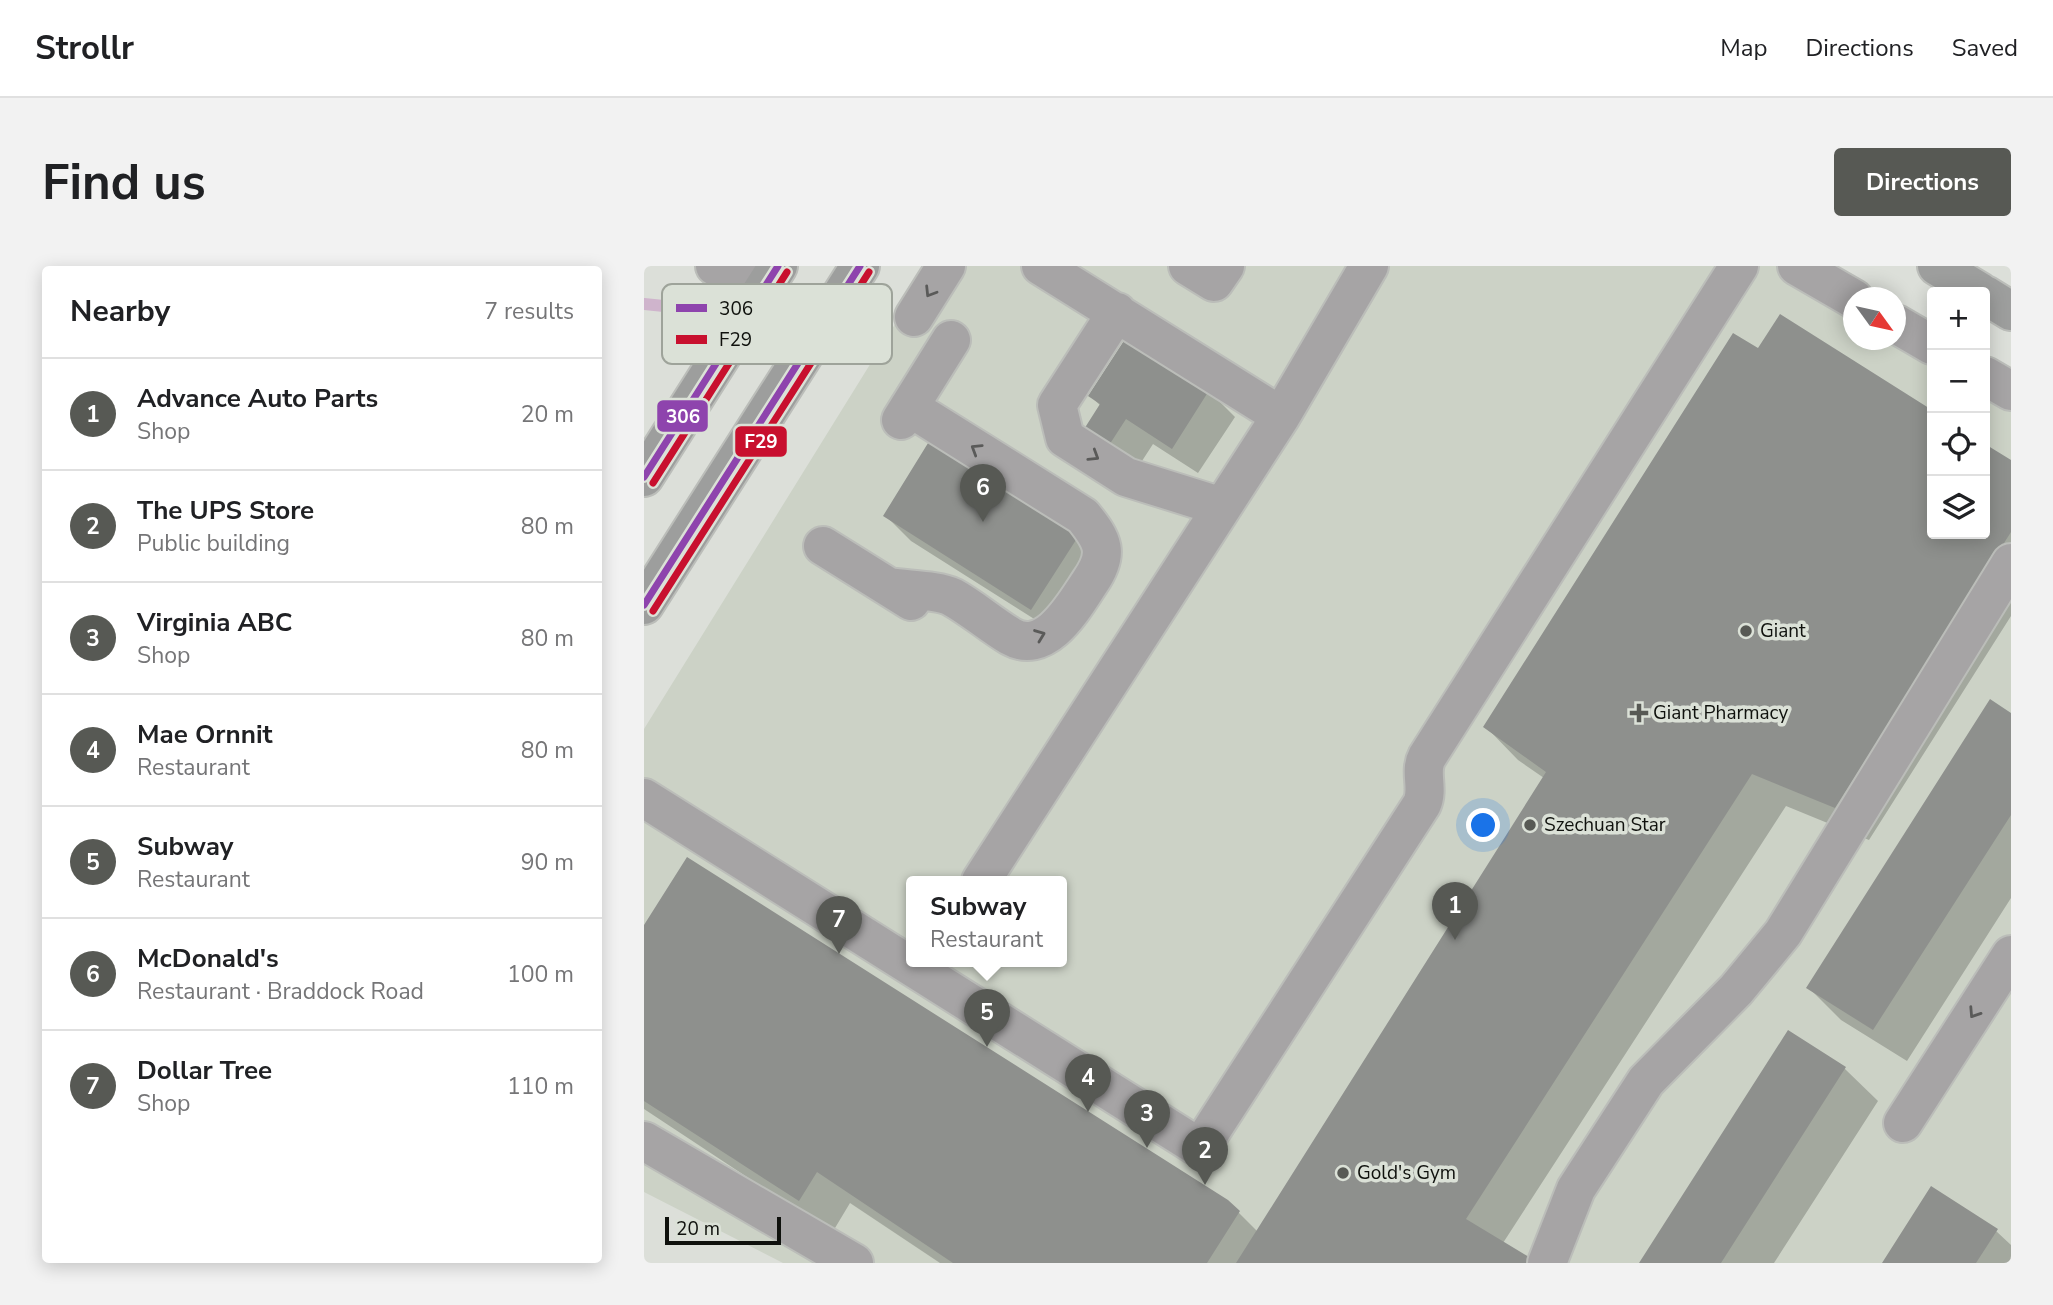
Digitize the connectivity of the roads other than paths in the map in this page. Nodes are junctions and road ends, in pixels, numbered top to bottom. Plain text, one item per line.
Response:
1 (715, 266) edge
2 (860, 266) edge
3 (946, 266) edge
4 (1041, 266) edge
5 (1188, 266) edge
6 (1225, 266) edge
7 (1369, 266) edge
8 (1739, 266) edge
9 (1797, 266) edge
10 (1937, 266) edge
11 (771, 277) edge
12 (848, 284) edge
13 (1972, 287) edge
14 (1843, 293) edge
15 (1990, 298) edge
16 (2011, 311) edge
17 (1116, 312) junction
18 (914, 317) dead end
19 (1906, 330) edge
20 (951, 340) dead end
21 (1927, 342) edge
22 (716, 364) edge
23 (797, 364) edge
24 (1990, 379) edge
25 (2011, 391) edge
26 (1280, 416) junction
27 (644, 477) edge
28 (1222, 507) junction
29 (822, 546) dead end
30 (2011, 563) edge
31 (889, 587) junction
32 (644, 604) edge
33 (999, 656) dead end
34 (644, 798) edge
35 (984, 876) edge
36 (2011, 955) edge
37 (906, 956) edge
38 (925, 967) edge
39 (1903, 1124) dead end
40 (644, 1141) edge
41 (854, 1263) edge
42 (1547, 1263) edge

1 - 11 lane
2 - 12 main road
3 -> 18 lane
4 - 17 lane
5 - 6 lane
7 - 26 lane
8 - 38 lane
9 - 14 lane
10 - 13 main road
15 - 16 main road
17 - 26 lane
17 -> 28 lane
19 - 21 lane
31 -> 20 lane
22 - 27 main road
23 - 32 main road
24 - 25 lane
26 - 28 lane
28 - 35 lane
29 - 31 lane
30 - 42 lane
31 - 33 lane
34 - 37 lane
36 -> 39 lane
40 - 41 lane

